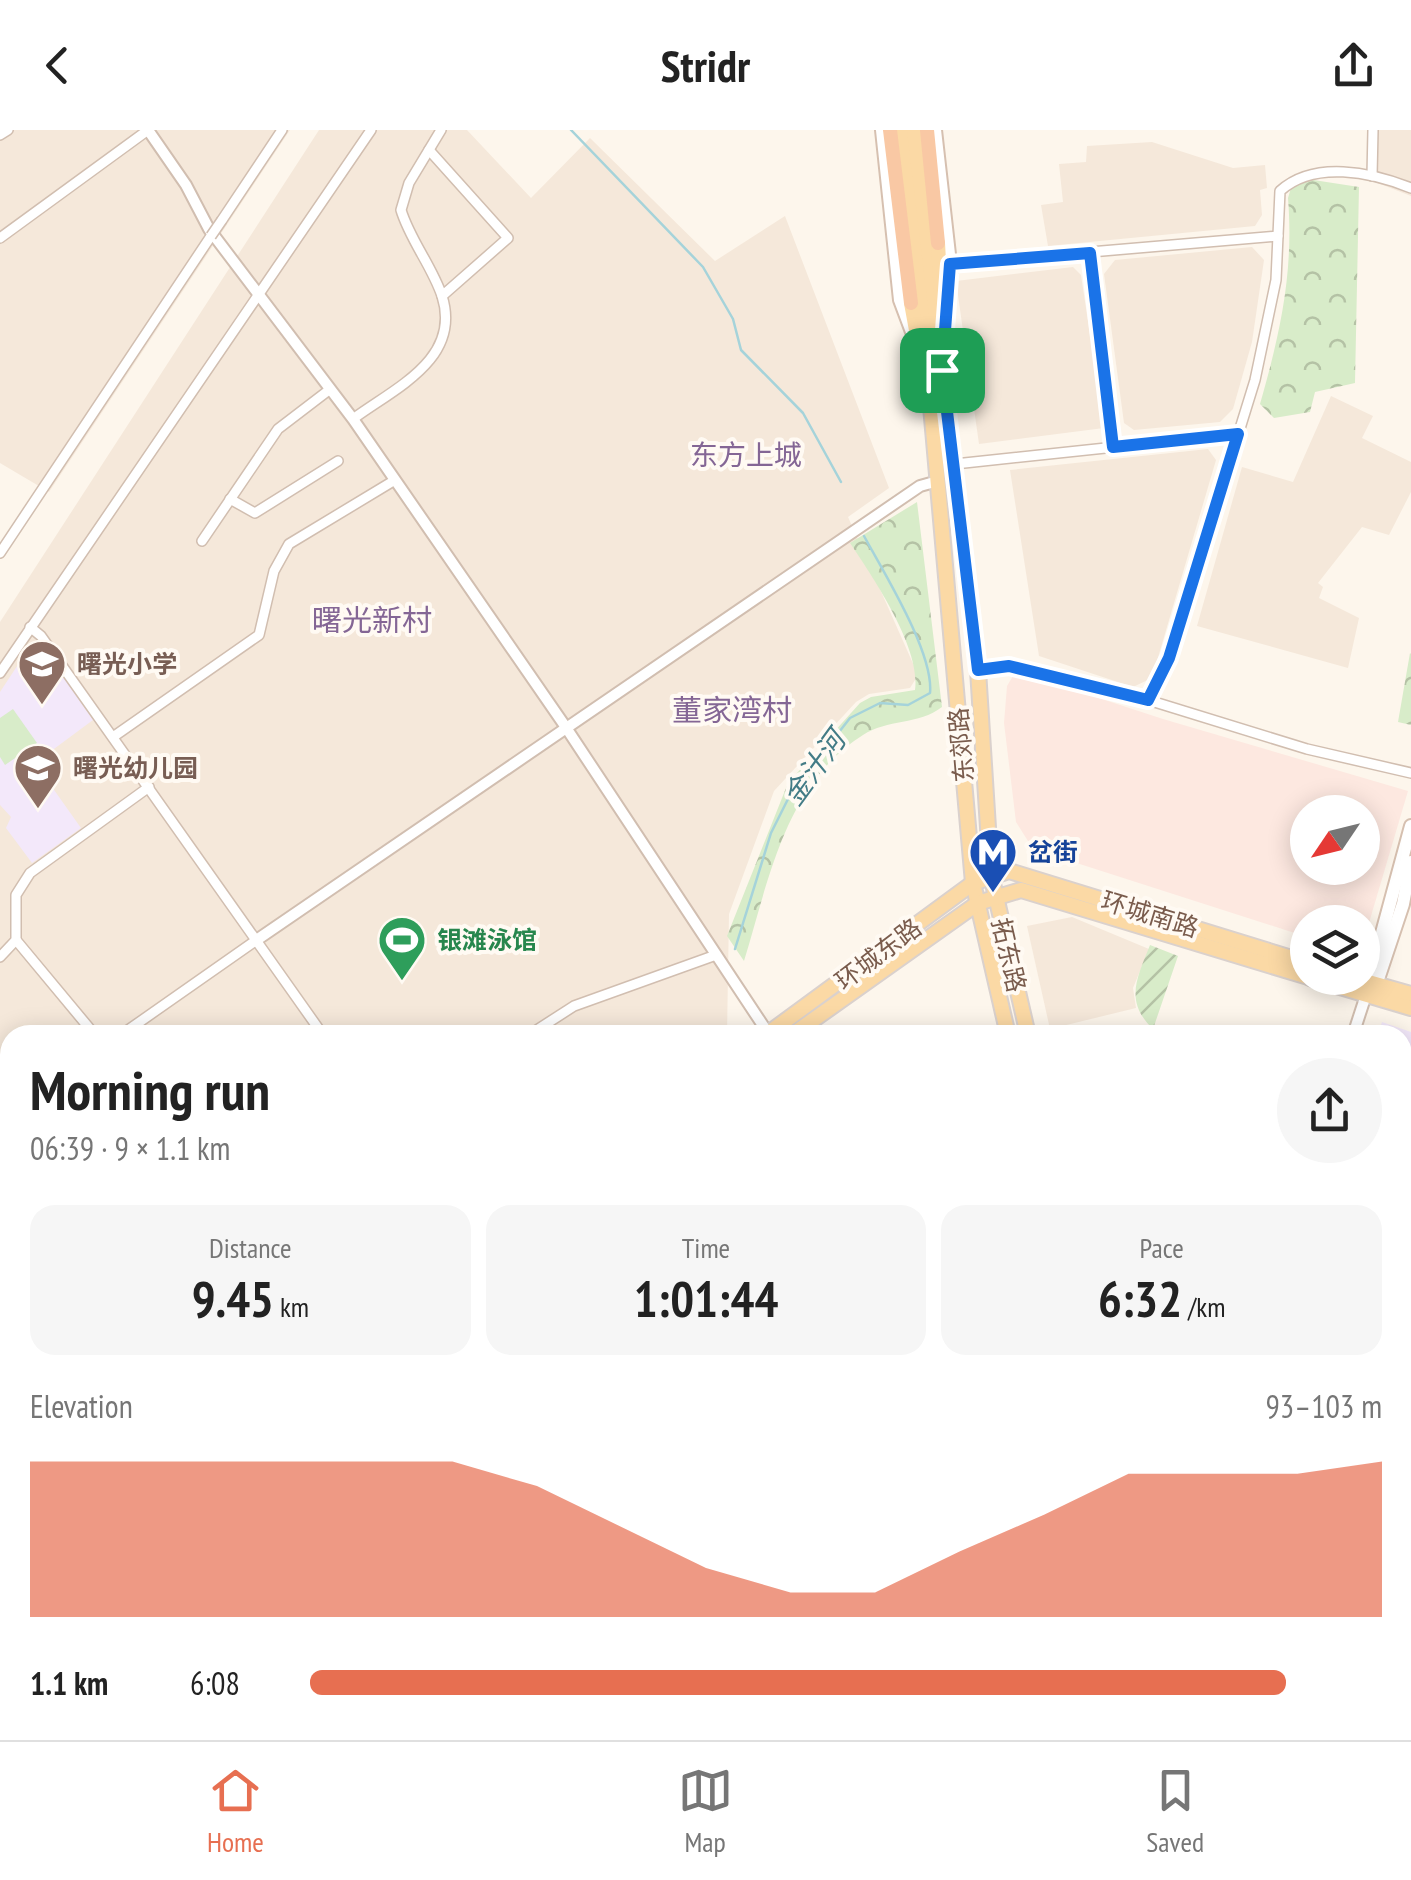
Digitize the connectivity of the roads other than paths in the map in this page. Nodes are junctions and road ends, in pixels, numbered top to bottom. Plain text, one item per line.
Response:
1 (8, 130) edge
2 (148, 130) edge
3 (282, 130) edge
4 (371, 130) edge
5 (441, 130) edge
6 (882, 130) edge
7 (890, 130) edge
8 (901, 130) edge
9 (914, 130) edge
10 (927, 130) edge
11 (936, 130) edge
12 (1373, 130) edge
13 (0, 135) edge
14 (429, 150) junction
15 (1372, 176) junction
16 (1411, 188) edge
17 (1278, 236) junction
18 (0, 238) edge
19 (938, 243) joint
20 (1090, 253) junction
21 (950, 264) junction
22 (259, 290) junction
23 (442, 296) junction
24 (911, 304) joint
25 (935, 372) junction
26 (329, 390) junction
27 (353, 419) junction
28 (1238, 434) junction
29 (1113, 447) junction
30 (338, 460) dead end
31 (955, 464) junction
32 (395, 480) junction
33 (938, 481) junction
34 (230, 499) junction
35 (202, 541) dead end
36 (0, 553) edge
37 (30, 627) junction
38 (978, 670) junction
39 (0, 673) edge
40 (1148, 700) junction
41 (565, 726) junction
42 (114, 737) junction
43 (1411, 773) edge
44 (149, 787) junction
45 (1411, 826) edge
46 (1411, 862) edge
47 (991, 875) junction
48 (973, 884) junction
49 (995, 896) junction
50 (978, 903) junction
51 (258, 939) junction
52 (16, 940) junction
53 (1380, 942) edge
54 (1380, 952) edge
55 (716, 955) junction
56 (0, 957) edge
57 (1290, 957) edge
58 (1290, 971) edge
59 (1380, 989) edge
60 (1380, 993) edge
61 (1411, 994) edge
62 (1366, 995) edge
63 (1411, 1008) edge
64 (87, 1025) edge
65 (139, 1025) edge
66 (315, 1025) edge
67 (545, 1025) edge
68 (761, 1025) edge
69 (779, 1025) edge
70 (806, 1025) edge
71 (1006, 1025) edge
72 (1026, 1025) edge
73 (1358, 1025) edge

1 - 13 street
2 - 18 street
2 - 22 street
3 - 36 street, bridge
4 - 22 street
5 - 14 street
6 - 25 main road
7 - 24 highway
8 - 25 main road, 东郊路
9 - 25 main road, 东郊路
10 - 19 highway
11 - 21 main road
12 - 15 street
14 - 23 street
14 - 23 street
15 - 16 street
15 - 17 street
17 - 20 street
17 - 28 street
19 - 25 main road
20 - 21 street
20 - 29 street
21 - 25 main road
22 - 26 street
22 - 37 street
23 - 27 street
24 - 25 main road
25 - 31 main road, 东郊路
25 - 33 main road, 东郊路
26 - 27 street
26 - 34 street
27 - 32 street
28 - 29 street
28 - 40 street
29 - 31 street
30 - 34 street
31 - 38 main road, 东郊路
32 - 41 street
32 - 42 street
33 - 41 street
33 - 48 main road, 东郊路
34 - 35 street
37 - 39 street
37 - 42 street
38 - 40 street
38 - 47 main road, 东郊路
40 - 43 street
41 - 51 street
41 - 55 street
42 - 44 street
44 - 51 street
44 - 52 street
45 - 53 main road
46 - 54 main road
47 - 48 main road, 环城东路
47 - 49 main road, 拓东路
47 - 57 main road, 环城南路
48 - 50 main road, 拓东路
48 - 69 main road, 环城东路
49 - 50 main road, 环城东路
49 - 58 main road, 环城南路
49 - 72 main road, 拓东路
50 - 70 main road, 环城东路
50 - 71 main road, 拓东路
51 - 65 street
51 - 66 street
52 - 56 street
52 - 64 street
55 - 67 street
55 - 68 street
59 - 61 main road, 环城南路
60 - 63 main road, 环城南路
62 - 73 street

